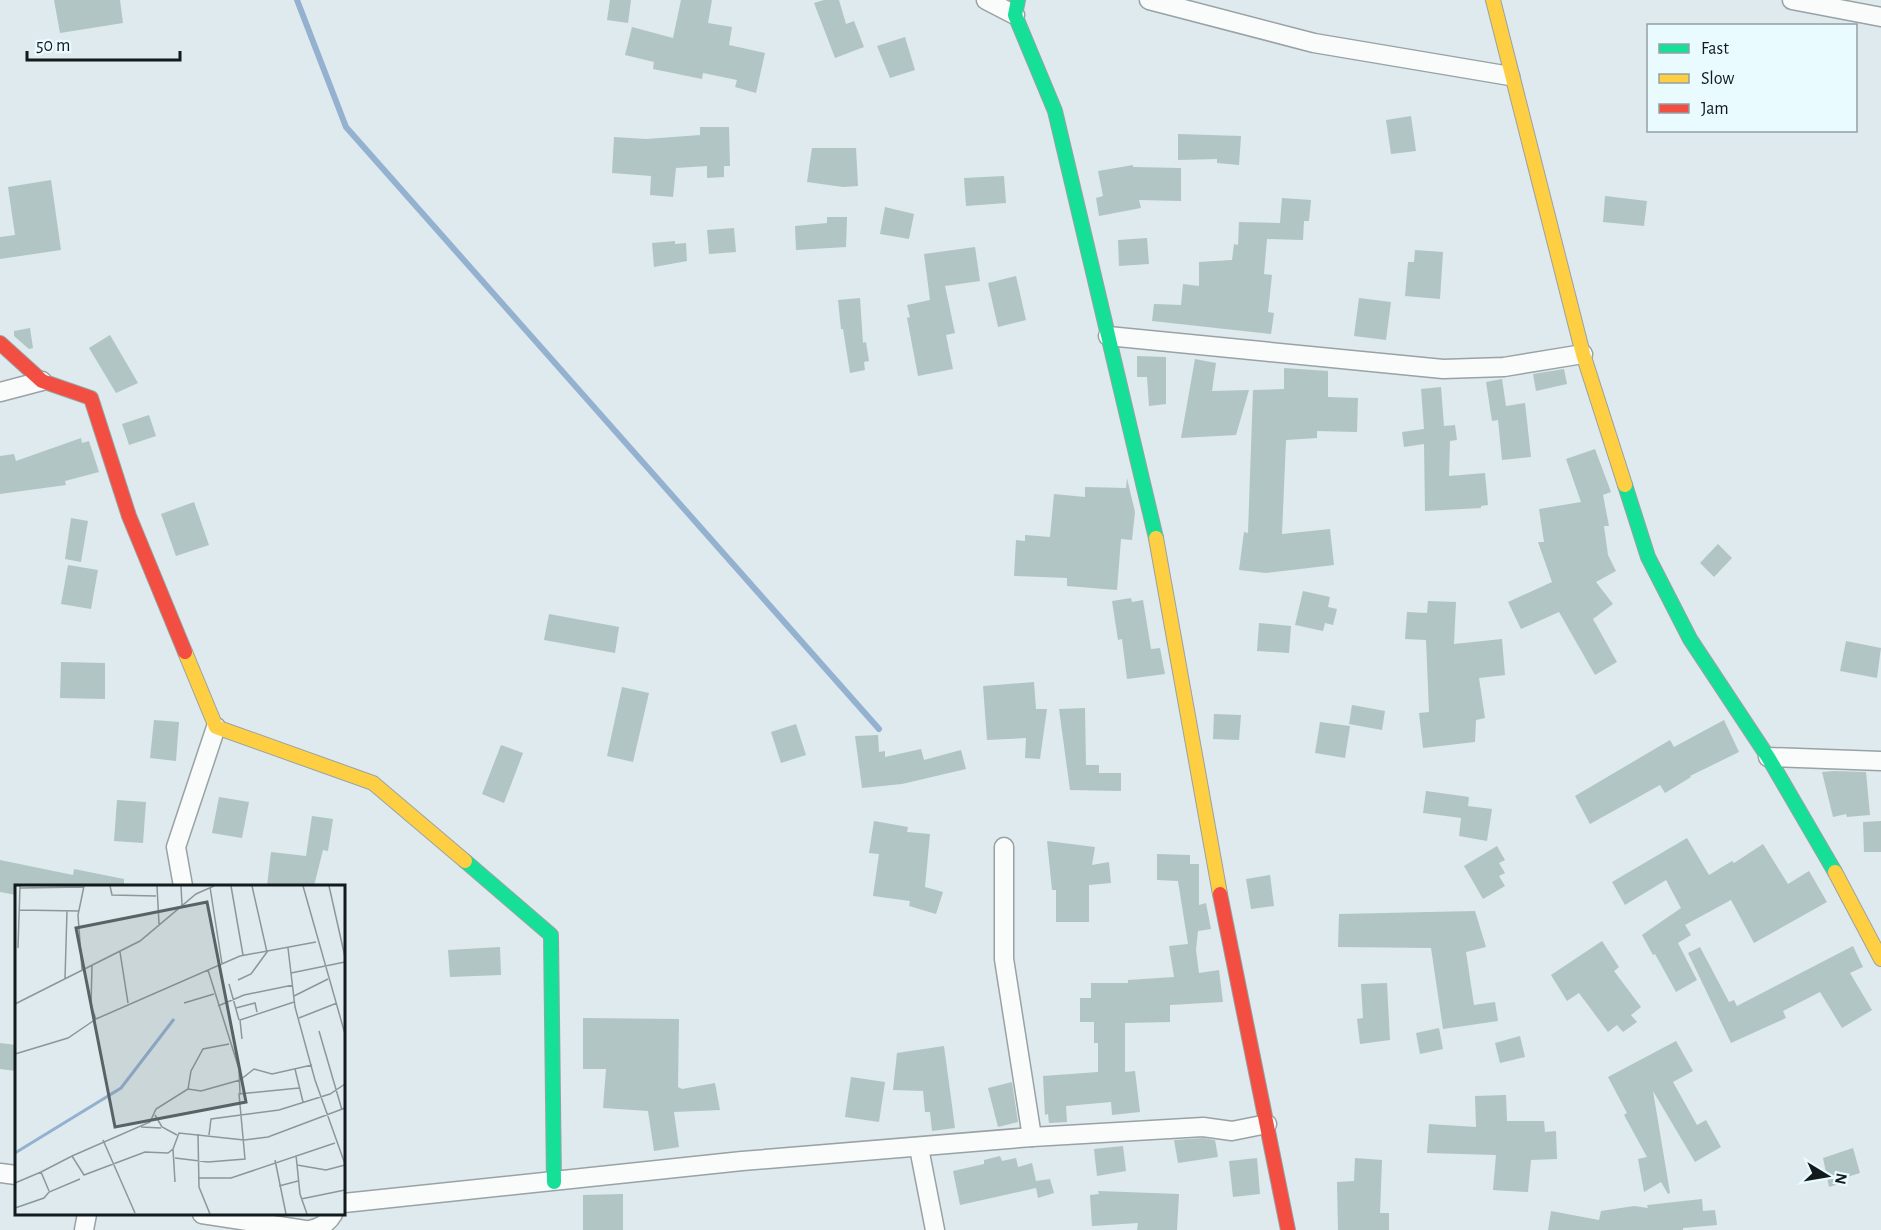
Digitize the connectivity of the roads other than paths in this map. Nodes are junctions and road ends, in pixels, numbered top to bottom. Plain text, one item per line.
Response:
1 (986, 0) edge
2 (1149, 0) edge
3 (1493, 0) edge
4 (1792, 0) edge
5 (1016, 8) edge
6 (1881, 17) edge
7 (1510, 76) junction
8 (1108, 336) junction
9 (0, 343) edge
10 (1583, 354) junction
11 (42, 381) junction
12 (0, 392) edge
13 (216, 727) junction
14 (1768, 757) junction
15 (1881, 761) edge
16 (1004, 847) dead end
17 (183, 885) edge
18 (1881, 959) edge
19 (1267, 1124) junction
20 (1032, 1137) junction
21 (919, 1148) junction
22 (0, 1173) edge
23 (15, 1175) edge
24 (554, 1182) junction
25 (345, 1203) edge
26 (87, 1215) edge
27 (207, 1215) edge
28 (212, 1215) edge
29 (332, 1215) edge
30 (84, 1230) edge
31 (224, 1230) edge
32 (307, 1230) edge
33 (935, 1230) edge
34 (1288, 1230) edge

1 - 5 street
2 - 7 street
3 - 7 street
4 - 6 street
5 - 8 street
7 - 10 street
8 - 10 street
8 - 19 street
9 - 11 street
10 - 14 street
11 - 12 street
11 - 13 street
13 - 17 street
13 - 24 street
14 - 15 street
14 - 18 street
16 - 20 street
19 - 20 street
19 - 34 street
20 - 21 street
21 - 24 street
21 - 33 street
22 - 23 street
24 - 25 street
26 - 30 street
27 - 31 street
28 - 32 street
29 - 32 street

